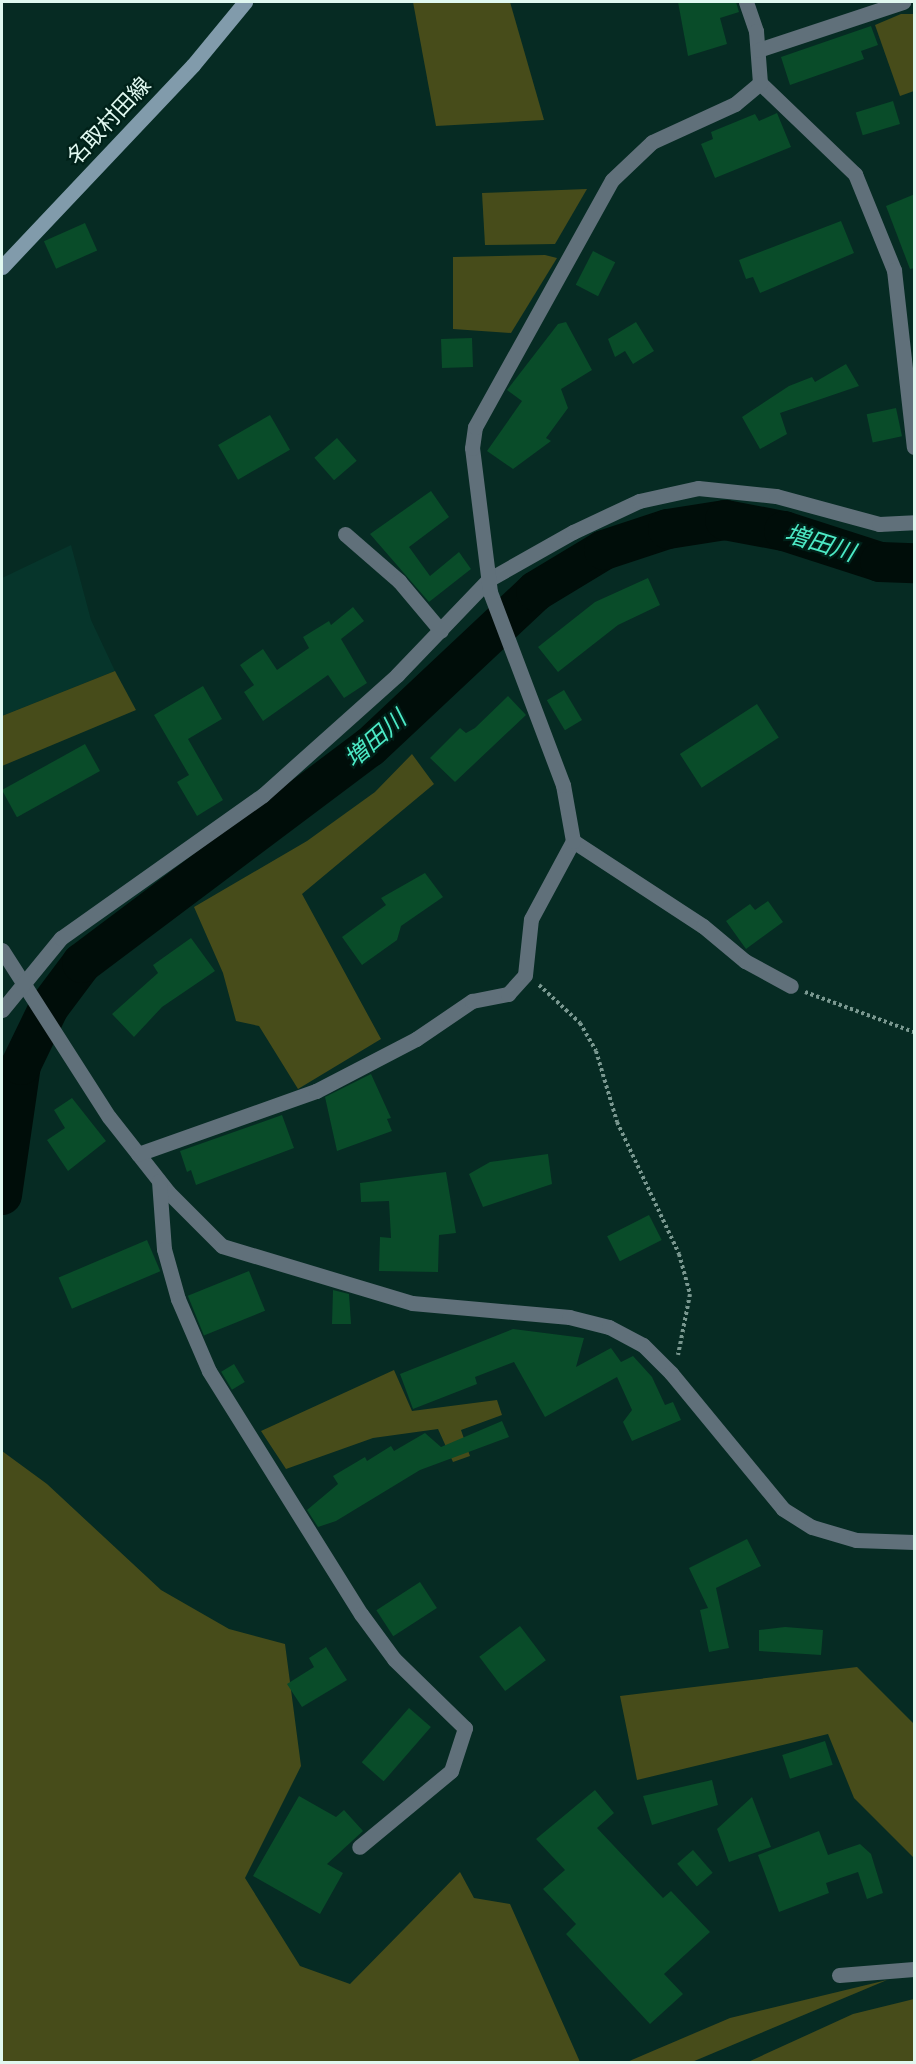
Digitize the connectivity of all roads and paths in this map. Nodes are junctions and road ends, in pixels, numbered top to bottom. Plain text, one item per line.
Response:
1 (245, 2) edge
2 (747, 2) edge
3 (903, 2) edge
4 (758, 50) junction
5 (760, 83) junction
6 (2, 267) edge
7 (915, 447) edge
8 (915, 522) edge
9 (345, 534) dead end
10 (489, 586) junction
11 (441, 631) junction
12 (573, 841) junction
13 (2, 950) edge
14 (525, 975) junction
15 (790, 986) joint
16 (24, 988) junction
17 (2, 1010) edge
18 (915, 1032) edge
19 (138, 1154) junction
20 (159, 1181) junction
21 (671, 1373) junction
22 (915, 1542) edge
23 (359, 1846) dead end
24 (915, 1969) edge
25 (838, 1975) dead end

1 - 6 main road, 名取村田線
2 - 4 street
3 - 4 street
4 - 5 street
5 - 7 street
5 - 10 street
8 - 10 street
9 - 11 street
10 - 11 street
10 - 12 street
11 - 16 street
12 - 14 street
12 - 15 street
13 - 16 street
14 - 19 street
14 - 21 path
15 - 18 path
16 - 17 street
16 - 19 street
19 - 20 street
20 - 21 street
20 - 23 street
21 - 22 street
24 - 25 street

